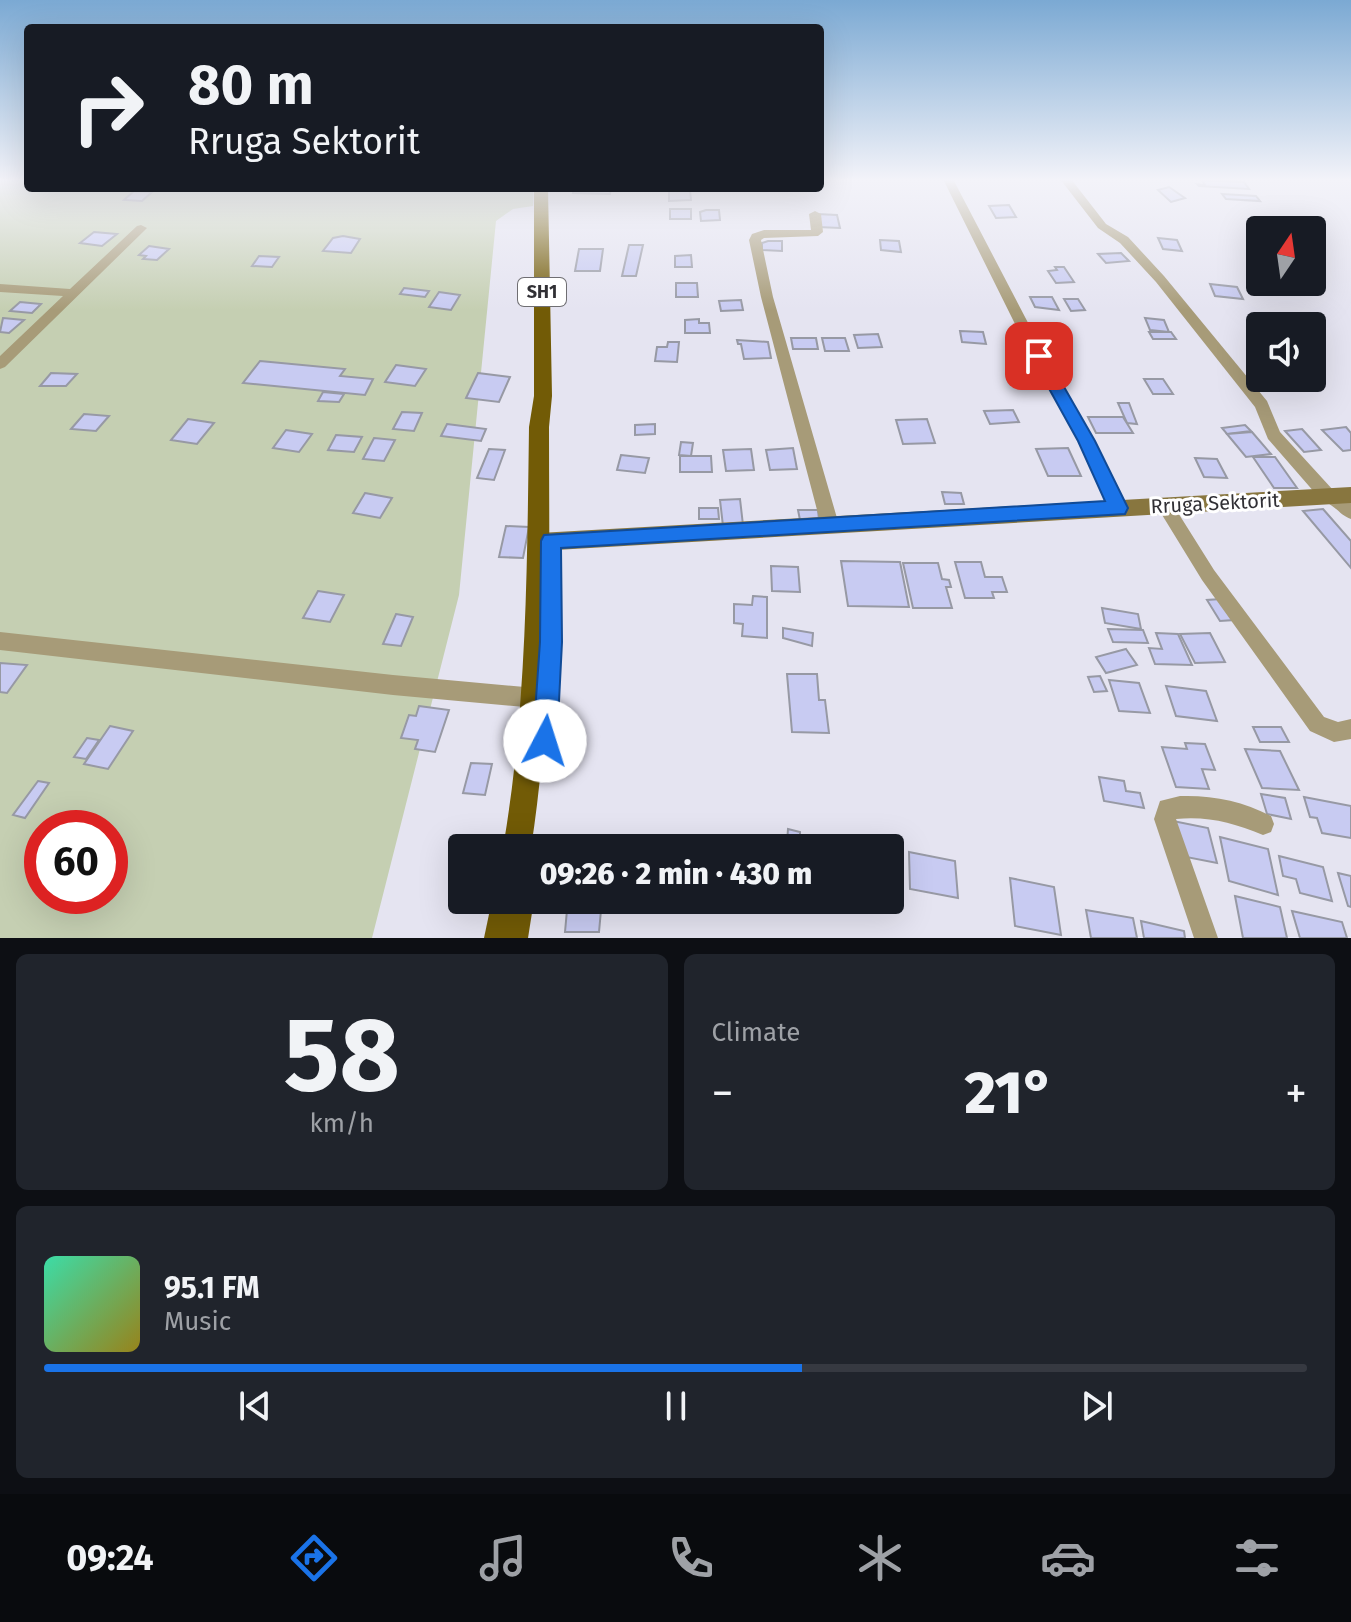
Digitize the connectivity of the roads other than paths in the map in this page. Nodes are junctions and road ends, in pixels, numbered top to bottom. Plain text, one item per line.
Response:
1 (541, 223) edge
2 (815, 223) edge
3 (970, 223) edge
4 (1099, 223) edge
5 (141, 228) dead end
6 (0, 288) edge
7 (73, 293) junction
8 (0, 364) edge
9 (1338, 495) edge
10 (1164, 505) junction
11 (1118, 508) junction
12 (1351, 512) edge
13 (830, 525) junction
14 (545, 541) junction
15 (0, 641) edge
16 (536, 698) junction
17 (1351, 729) edge
18 (1263, 824) dead end
19 (519, 834) edge
20 (532, 834) edge
21 (504, 914) edge
22 (518, 914) edge
23 (499, 938) edge
24 (513, 938) edge
25 (1206, 938) edge

1 - 14 main road, SH1
2 - 13 street
3 - 11 street
4 - 9 street
5 - 7 street
6 - 7 street
7 - 8 street
9 - 10 street, Rruga Sektorit
9 - 12 street
10 - 11 street, Rruga Sektorit
10 - 17 street
11 - 13 street, Rruga Sektorit
13 - 14 street, Rruga Sektorit
14 - 16 main road, SH1
14 - 20 main road, SH1
15 - 16 street
16 - 19 main road, SH1
18 - 25 street
21 - 23 main road
22 - 24 main road

